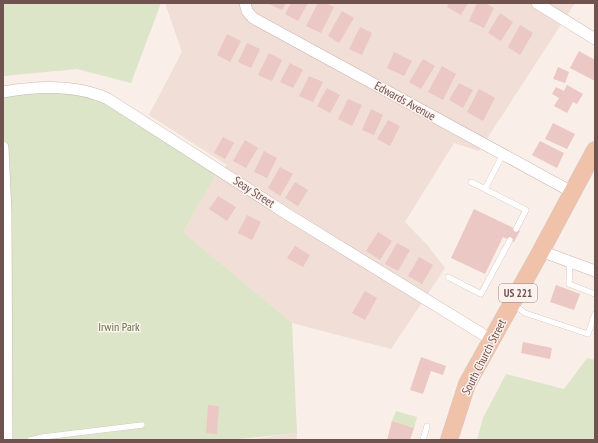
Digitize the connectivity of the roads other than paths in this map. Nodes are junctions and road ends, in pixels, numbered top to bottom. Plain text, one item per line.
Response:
1 (245, 3) edge
2 (537, 3) edge
3 (595, 39) edge
4 (3, 92) edge
5 (3, 147) edge
6 (595, 150) edge
7 (503, 154) junction
8 (471, 182) dead end
9 (485, 189) junction
10 (572, 192) junction
11 (516, 229) dead end
12 (510, 240) dead end
13 (541, 251) junction
14 (570, 262) junction
15 (595, 271) edge
16 (448, 277) dead end
17 (595, 294) edge
18 (512, 304) junction
19 (595, 314) edge
20 (492, 340) junction
21 (142, 425) dead end
22 (427, 426) dead end
23 (7, 440) edge
24 (30, 440) edge
25 (423, 440) edge
26 (449, 440) edge

1 - 7 street, Edwards Avenue
2 - 3 street
4 - 20 street, Seay Street
5 - 23 street
6 - 10 main road, South Church Street / US 221
7 - 9 lane
7 - 10 street, Edwards Avenue
8 - 9 lane
9 - 11 lane
10 - 13 main road, South Church Street / US 221
12 - 16 lane
13 - 14 street
13 - 18 main road, South Church Street / US 221
14 - 15 street
14 - 17 lane
18 - 19 lane
18 - 20 main road, South Church Street / US 221
20 - 26 main road, South Church Street / US 221
21 - 24 lane
22 - 25 lane

